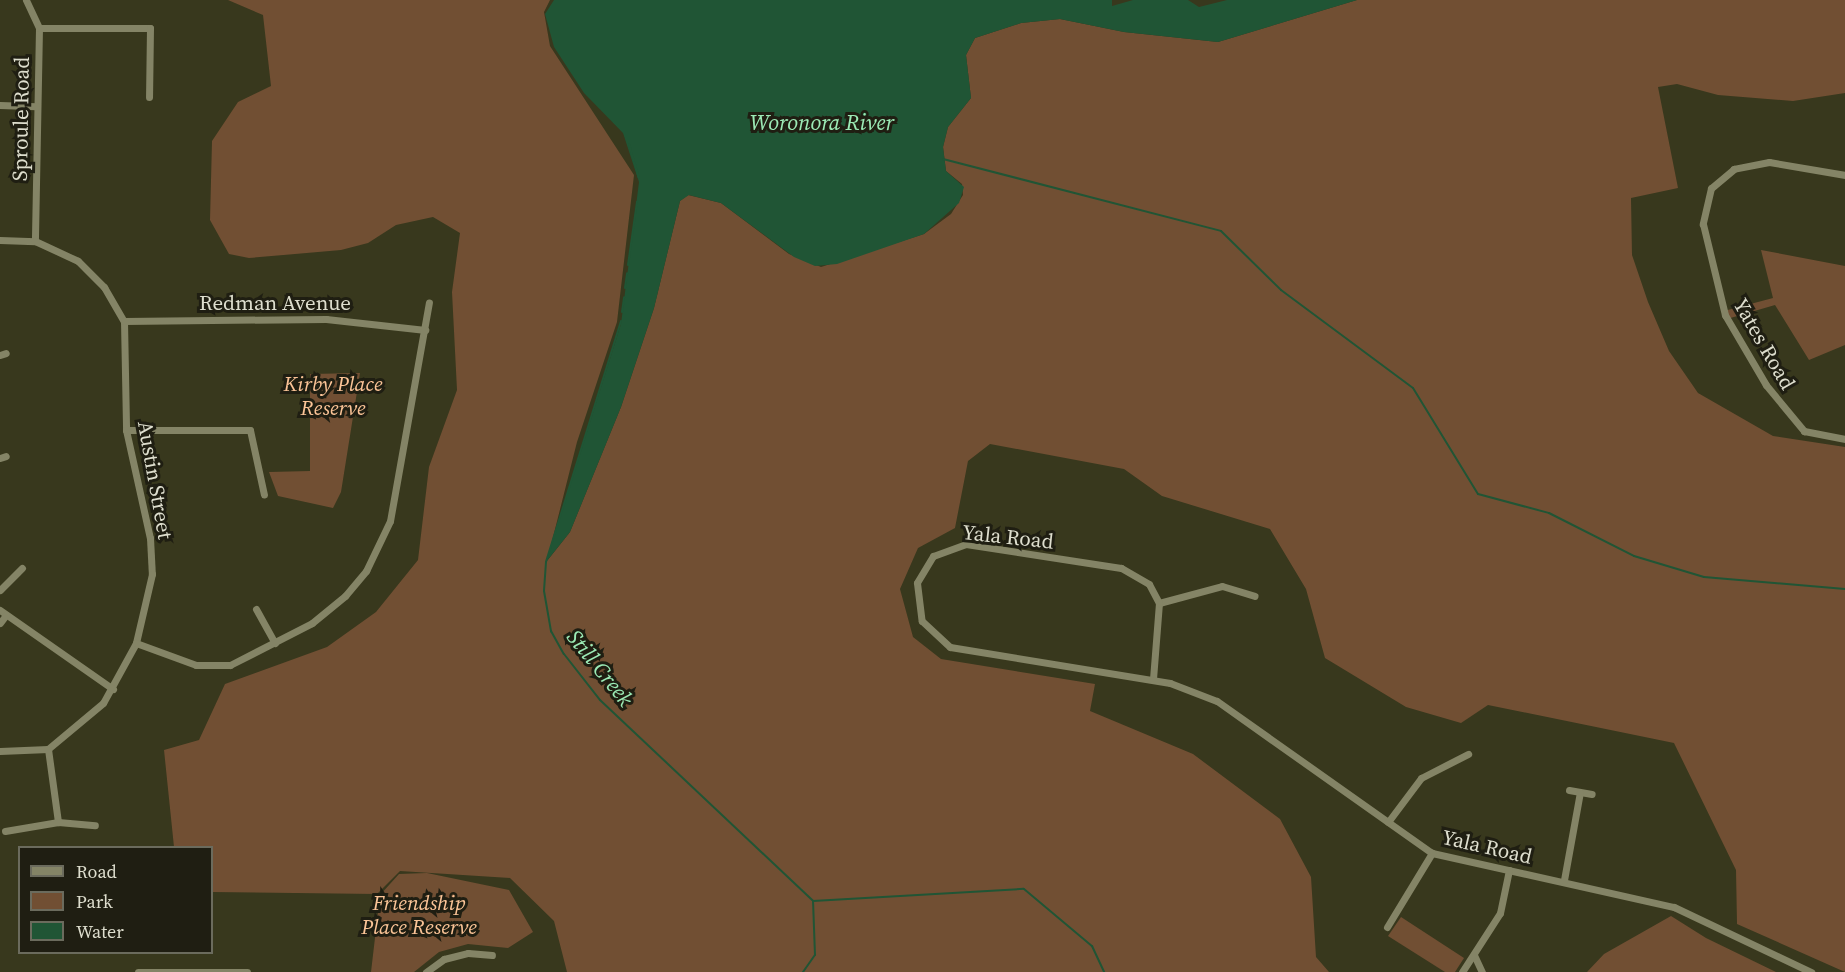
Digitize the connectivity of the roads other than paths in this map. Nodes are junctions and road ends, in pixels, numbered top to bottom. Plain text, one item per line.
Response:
1 (26, 0) edge
2 (39, 28) junction
3 (149, 98) dead end
4 (0, 105) edge
5 (36, 106) junction
6 (1845, 175) edge
7 (0, 240) edge
8 (35, 241) junction
9 (429, 302) dead end
10 (124, 321) junction
11 (424, 330) junction
12 (126, 430) junction
13 (1845, 439) edge
14 (264, 495) dead end
15 (22, 568) dead end
16 (0, 590) edge
17 (1254, 596) dead end
18 (1160, 603) junction
19 (256, 609) dead end
20 (3, 613) edge
21 (0, 623) edge
22 (136, 643) junction
23 (275, 643) junction
24 (1153, 678) junction
25 (112, 689) junction
26 (48, 749) junction
27 (0, 751) edge
28 (1468, 754) dead end
29 (1569, 790) dead end
30 (1580, 792) junction
31 (1592, 794) dead end
32 (58, 822) junction
33 (1388, 822) junction
34 (95, 825) dead end
35 (5, 831) dead end
36 (1432, 853) junction
37 (1509, 870) junction
38 (1564, 880) junction
39 (1387, 927) dead end
40 (492, 955) dead end
41 (1474, 955) junction
42 (201, 971) edge
43 (138, 972) edge
44 (247, 972) edge
45 (426, 972) edge
46 (1462, 972) edge
47 (1482, 972) edge
48 (1811, 972) edge

1 - 2 street, Sproule Road
2 - 3 street
2 - 5 street, Sproule Road
4 - 5 street
5 - 8 street, Sproule Road
6 - 13 street, Yates Road
7 - 8 street, Austin Street
8 - 10 street, Austin Street
9 - 11 street
10 - 11 street, Redman Avenue
10 - 12 street, Austin Street
11 - 23 street
12 - 14 street
12 - 22 street, Austin Street
15 - 16 street
17 - 18 street
18 - 24 street
18 - 24 street, Yala Road
19 - 23 street
20 - 21 street
20 - 25 street
22 - 23 street
22 - 25 street, Austin Street
24 - 33 street, Yala Road
25 - 26 street, Austin Street
26 - 27 street
26 - 32 street
28 - 33 street
29 - 30 street
30 - 31 street
30 - 38 street
32 - 34 street
32 - 35 street
33 - 36 street, Yala Road
36 - 37 street, Yala Road
36 - 39 street
37 - 38 street, Yala Road
37 - 41 street
38 - 48 street, Yala Road
40 - 45 street
41 - 46 street
41 - 47 street
42 - 43 street
42 - 44 street

